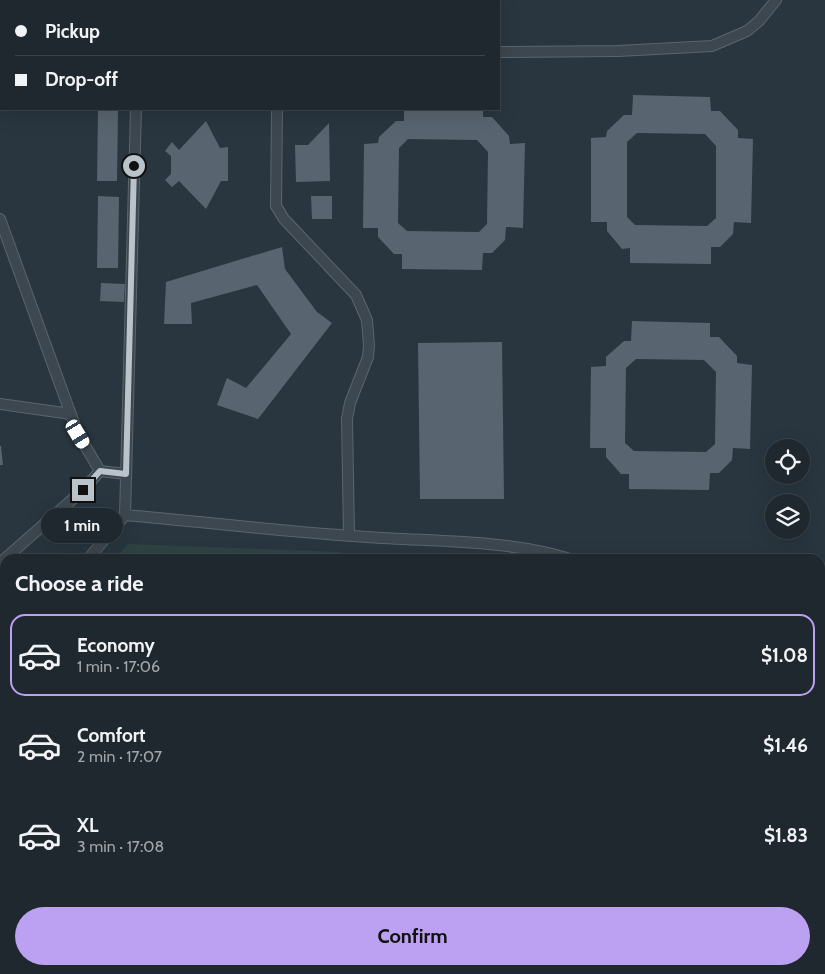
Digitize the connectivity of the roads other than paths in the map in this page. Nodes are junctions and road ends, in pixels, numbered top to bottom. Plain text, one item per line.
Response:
1 (776, 0) edge
2 (500, 52) edge
3 (136, 110) edge
4 (277, 110) edge
5 (0, 219) edge
6 (0, 404) edge
7 (71, 414) junction
8 (100, 471) junction
9 (126, 474) junction
10 (126, 514) junction
11 (349, 536) junction
12 (10, 554) edge
13 (92, 554) edge
14 (549, 554) edge

1 - 2 lane
3 - 9 lane
4 - 11 lane
5 - 7 lane
6 - 7 lane
7 - 8 lane
8 - 9 lane
8 - 12 lane
9 - 10 lane
10 - 11 lane
10 - 13 lane
11 - 14 lane

